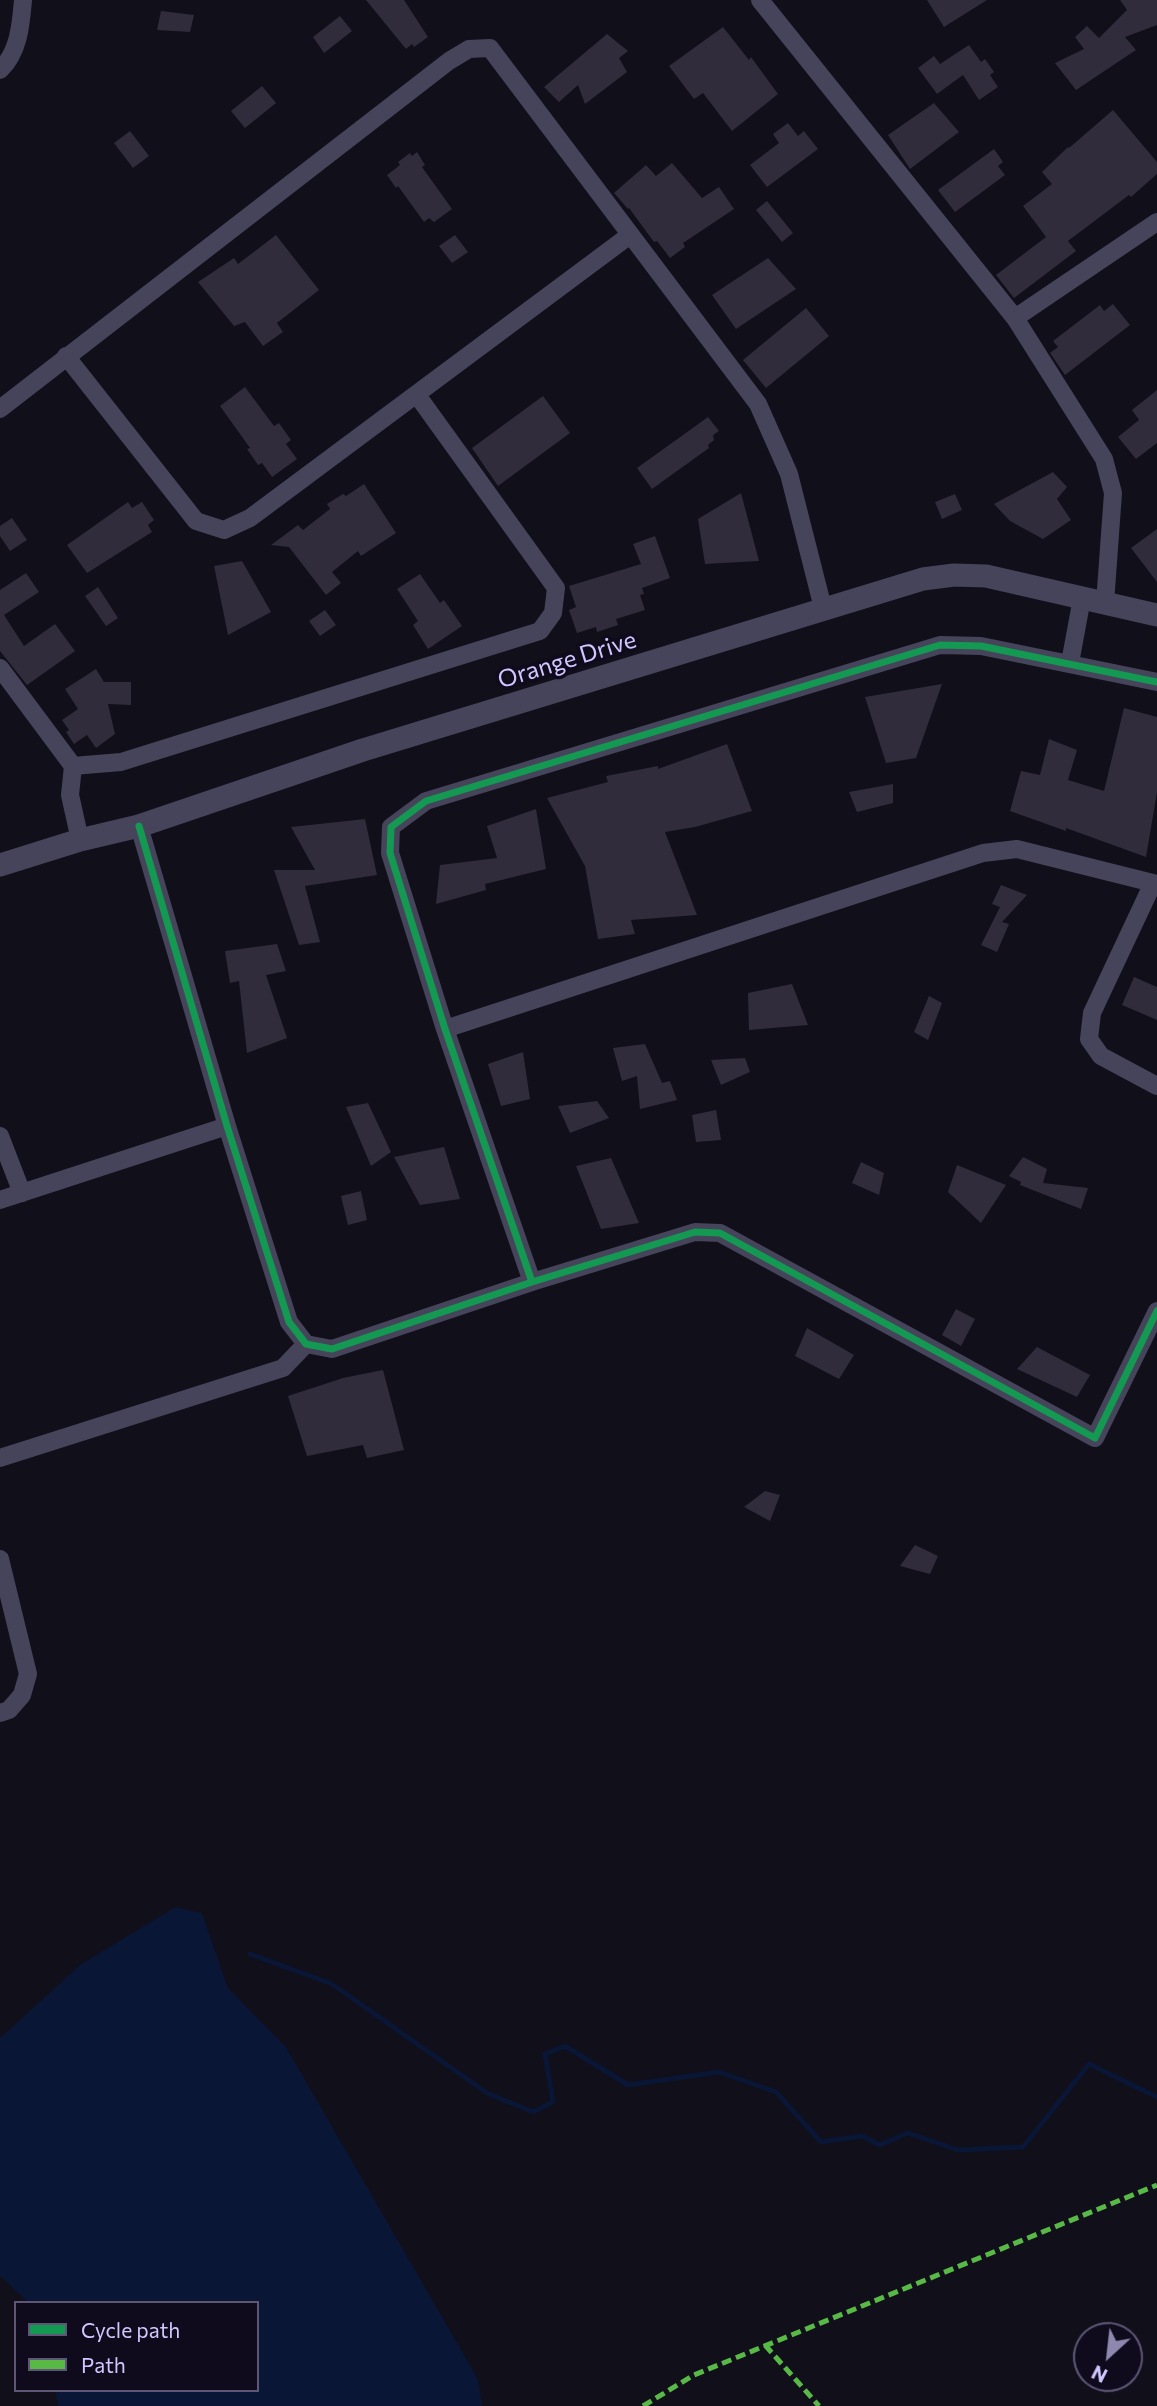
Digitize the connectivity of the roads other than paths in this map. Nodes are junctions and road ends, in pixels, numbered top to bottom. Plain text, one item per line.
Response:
1 (23, 0) edge
2 (760, 0) edge
3 (0, 70) edge
4 (1157, 222) edge
5 (630, 235) junction
6 (1015, 318) junction
7 (66, 356) junction
8 (417, 395) junction
9 (0, 409) edge
10 (1082, 598) junction
11 (1105, 603) junction
12 (823, 608) junction
13 (1157, 615) edge
14 (1070, 663) junction
15 (0, 668) edge
16 (1157, 682) edge
17 (73, 766) junction
18 (139, 825) junction
19 (80, 840) junction
20 (0, 865) edge
21 (1155, 883) edge
22 (445, 1029) junction
23 (1157, 1086) edge
24 (227, 1126) junction
25 (0, 1136) edge
26 (22, 1193) junction
27 (0, 1200) edge
28 (532, 1282) junction
29 (1157, 1311) edge
30 (306, 1344) junction
31 (0, 1458) edge
32 (0, 1559) edge
33 (0, 1713) edge

1 - 3 street
2 - 6 street
4 - 6 street
5 - 7 street
5 - 8 street
5 - 12 street
6 - 11 street
7 - 8 street
7 - 9 street
8 - 17 street
10 - 11 street, Orange Drive
10 - 12 street, Orange Drive
10 - 14 street
11 - 13 street, Orange Drive
12 - 18 street, Orange Drive
14 - 16 street
14 - 22 street
15 - 17 street
17 - 19 street
18 - 19 street, Orange Drive
18 - 24 street
19 - 20 street, Orange Drive
21 - 22 street
21 - 23 street
22 - 28 street
24 - 26 street
24 - 30 street
25 - 26 street
26 - 27 street
28 - 29 street
28 - 30 street
30 - 31 street
32 - 33 street

